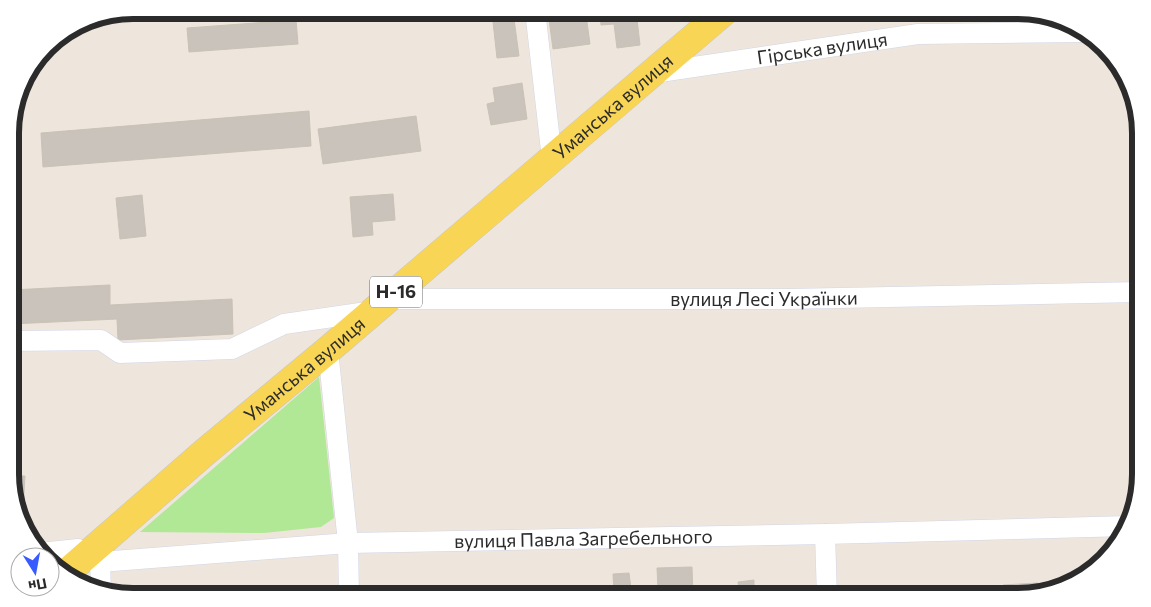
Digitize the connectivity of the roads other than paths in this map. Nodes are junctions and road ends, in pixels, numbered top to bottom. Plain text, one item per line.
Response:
1 (536, 19) edge
2 (715, 19) edge
3 (1072, 32) edge
4 (652, 73) junction
5 (552, 159) junction
6 (1132, 292) edge
7 (381, 305) junction
8 (19, 341) edge
9 (328, 350) junction
10 (1120, 526) edge
11 (825, 534) junction
12 (348, 543) junction
13 (60, 551) edge
14 (94, 558) junction
15 (72, 570) edge
16 (99, 583) edge
17 (349, 588) edge
18 (827, 588) edge

1 - 5 street
2 - 4 main road, Уманська вулиця / Н-16
3 - 4 street, Гірська вулиця
4 - 5 main road, Уманська вулиця / Н-16
5 - 7 main road, Уманська вулиця / Н-16
6 - 7 street, вулиця Лесі Українки
7 - 8 street, вулиця Лесі Українки
7 - 9 main road, Уманська вулиця / Н-16
9 - 12 street
9 - 14 main road, Уманська вулиця / Н-16
10 - 11 street, вулиця Павла Загребельного
11 - 12 street, вулиця Павла Загребельного
11 - 18 street
12 - 14 street, вулиця Павла Загребельного
12 - 17 street
13 - 14 street, вулиця Павла Загребельного
14 - 15 main road, Уманська вулиця / Н-16
14 - 16 street

